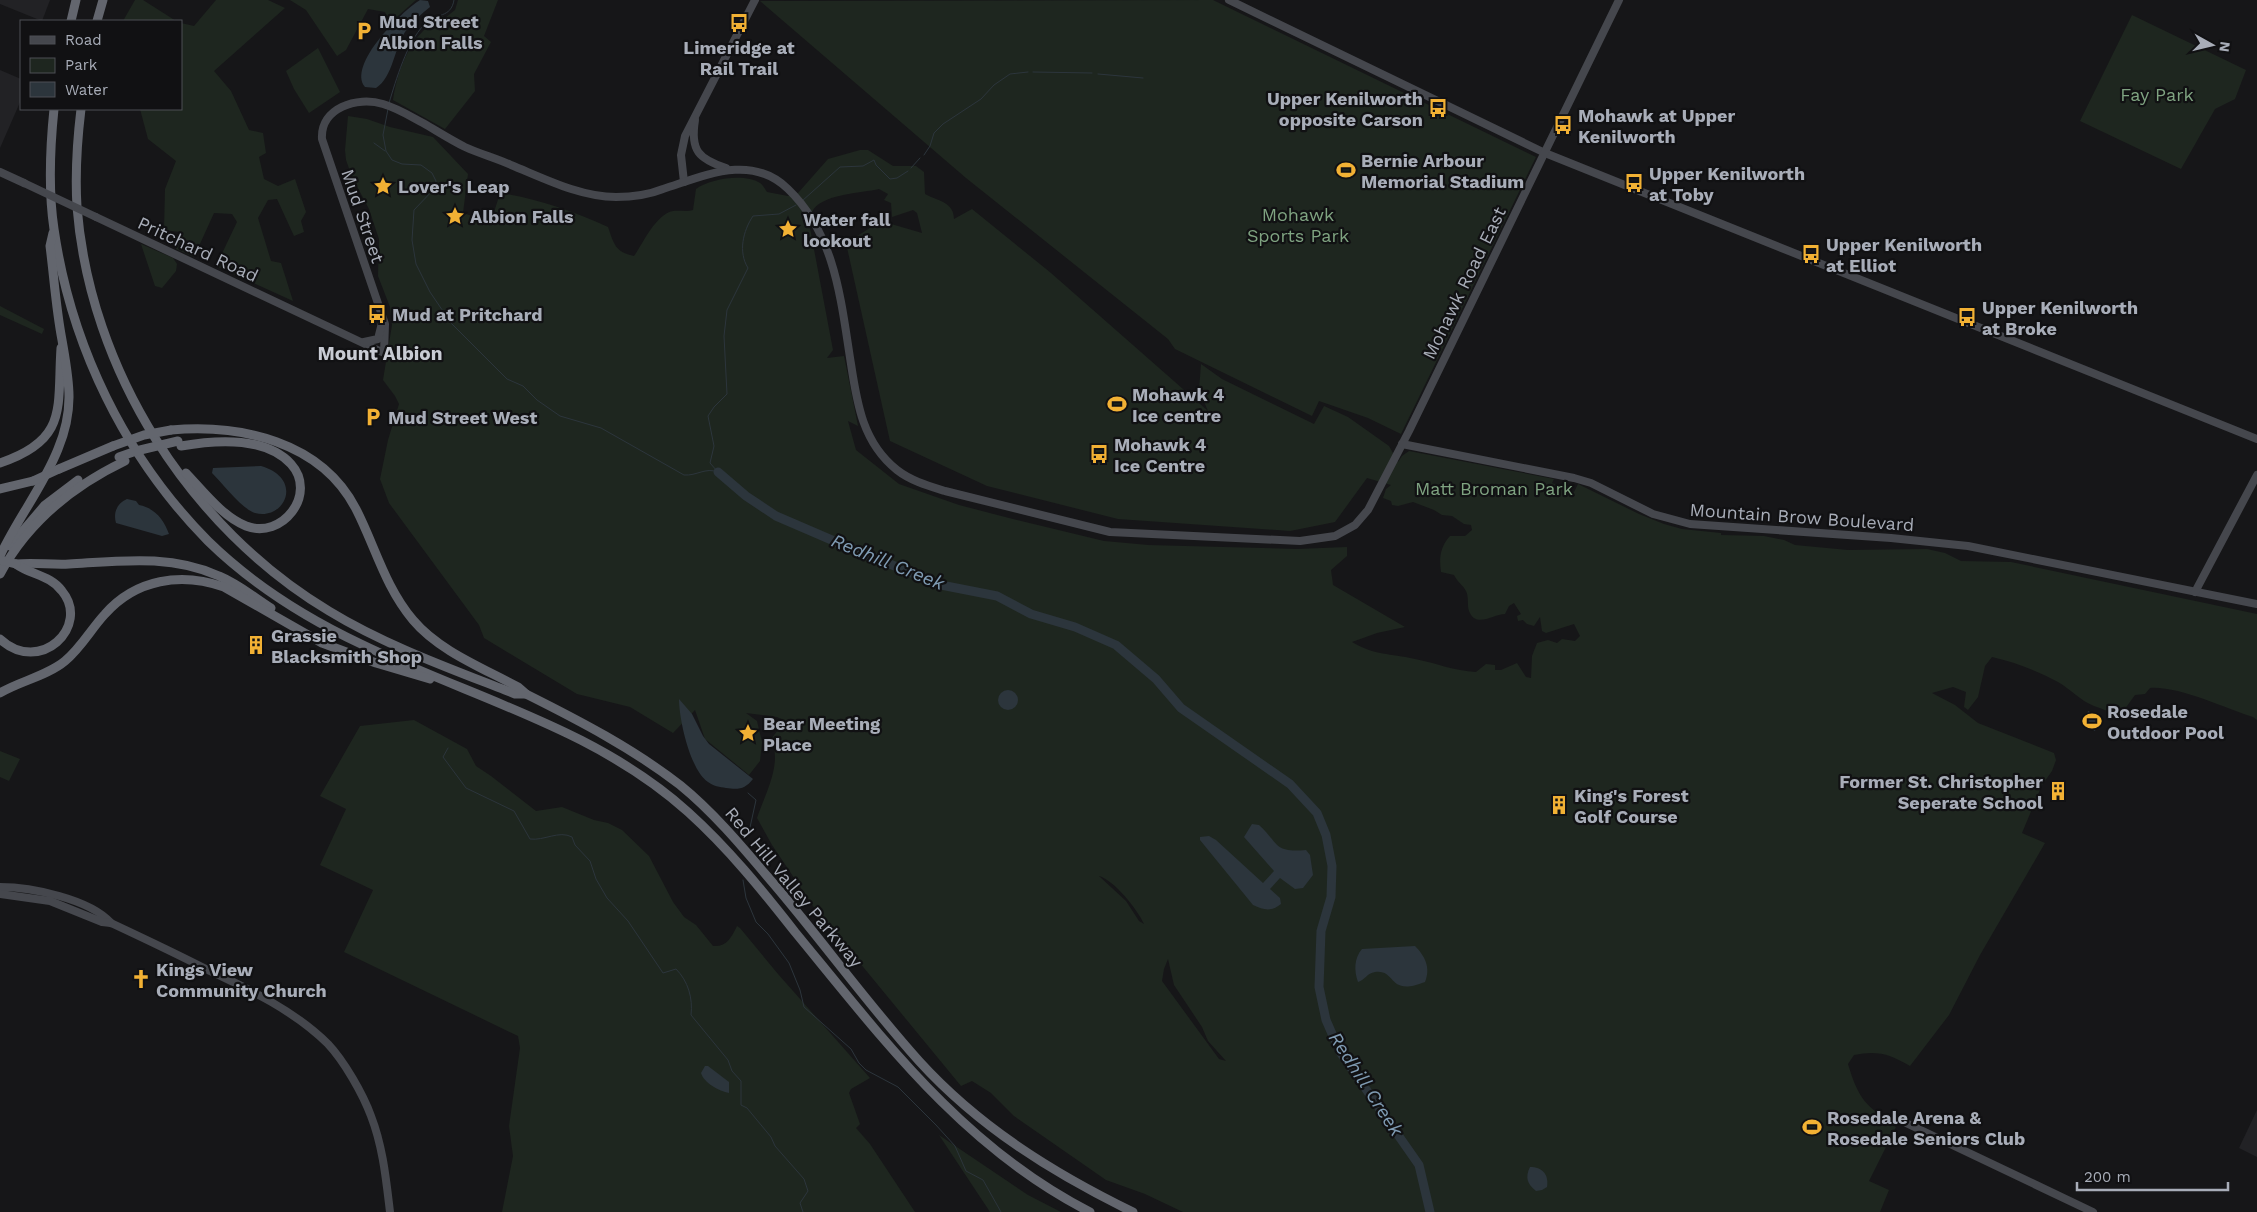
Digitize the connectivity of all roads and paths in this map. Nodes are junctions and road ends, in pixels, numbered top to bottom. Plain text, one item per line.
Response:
1 (76, 0) edge
2 (103, 0) edge
3 (755, 0) edge
4 (1229, 0) edge
5 (1619, 0) edge
6 (71, 20) edge
7 (97, 20) edge
8 (54, 110) edge
9 (81, 110) edge
10 (696, 115) junction
11 (1545, 153) junction
12 (730, 169) junction
13 (0, 172) edge
14 (684, 182) junction
15 (54, 227) junction
16 (381, 309) junction
17 (62, 340) junction
18 (362, 342) junction
19 (384, 353) joint
20 (2257, 439) edge
21 (278, 442) junction
22 (180, 443) junction
23 (1402, 444) junction
24 (168, 455) junction
25 (0, 463) edge
26 (2257, 475) edge
27 (0, 490) edge
28 (16, 564) junction
29 (0, 565) edge
30 (2195, 592) junction
31 (2257, 604) edge
32 (306, 634) junction
33 (0, 639) edge
34 (455, 686) junction
35 (0, 693) edge
36 (526, 694) junction
37 (0, 887) edge
38 (0, 894) edge
39 (111, 923) junction
40 (1906, 1123) dead end
41 (390, 1212) edge
42 (1090, 1212) edge
43 (1133, 1212) edge
44 (2093, 1212) edge

1 - 6 highway
2 - 7 highway
3 - 10 main road
4 - 11 main road
5 - 11 main road, Mohawk Road East
8 - 15 highway, Red Hill Valley Parkway
9 - 24 highway, Red Hill Valley Parkway
10 - 12 main road
10 - 14 main road
11 - 20 main road
11 - 23 main road, Mohawk Road East
12 - 14 main road
12 - 23 main road
13 - 18 main road, Pritchard Road, bridge
14 - 16 main road, Mud Street
15 - 17 highway
15 - 34 highway, Red Hill Valley Parkway
16 - 18 main road
16 - 19 main road, Mud Street
17 - 25 highway
17 - 29 highway
18 - 19 main road, Pritchard Road
21 - 22 highway
21 - 27 highway, bridge
21 - 36 highway
22 - 24 highway
22 - 29 highway, bridge
23 - 30 main road, Mountain Brow Boulevard
24 - 36 highway, Red Hill Valley Parkway
26 - 30 main road
28 - 29 highway, bridge
28 - 32 highway
28 - 33 highway
30 - 31 main road, Mountain Brow Boulevard
32 - 34 highway
32 - 35 highway
34 - 42 highway, Red Hill Valley Parkway
36 - 43 highway, Red Hill Valley Parkway
37 - 39 main road
38 - 39 main road
39 - 41 main road
40 - 44 main road

